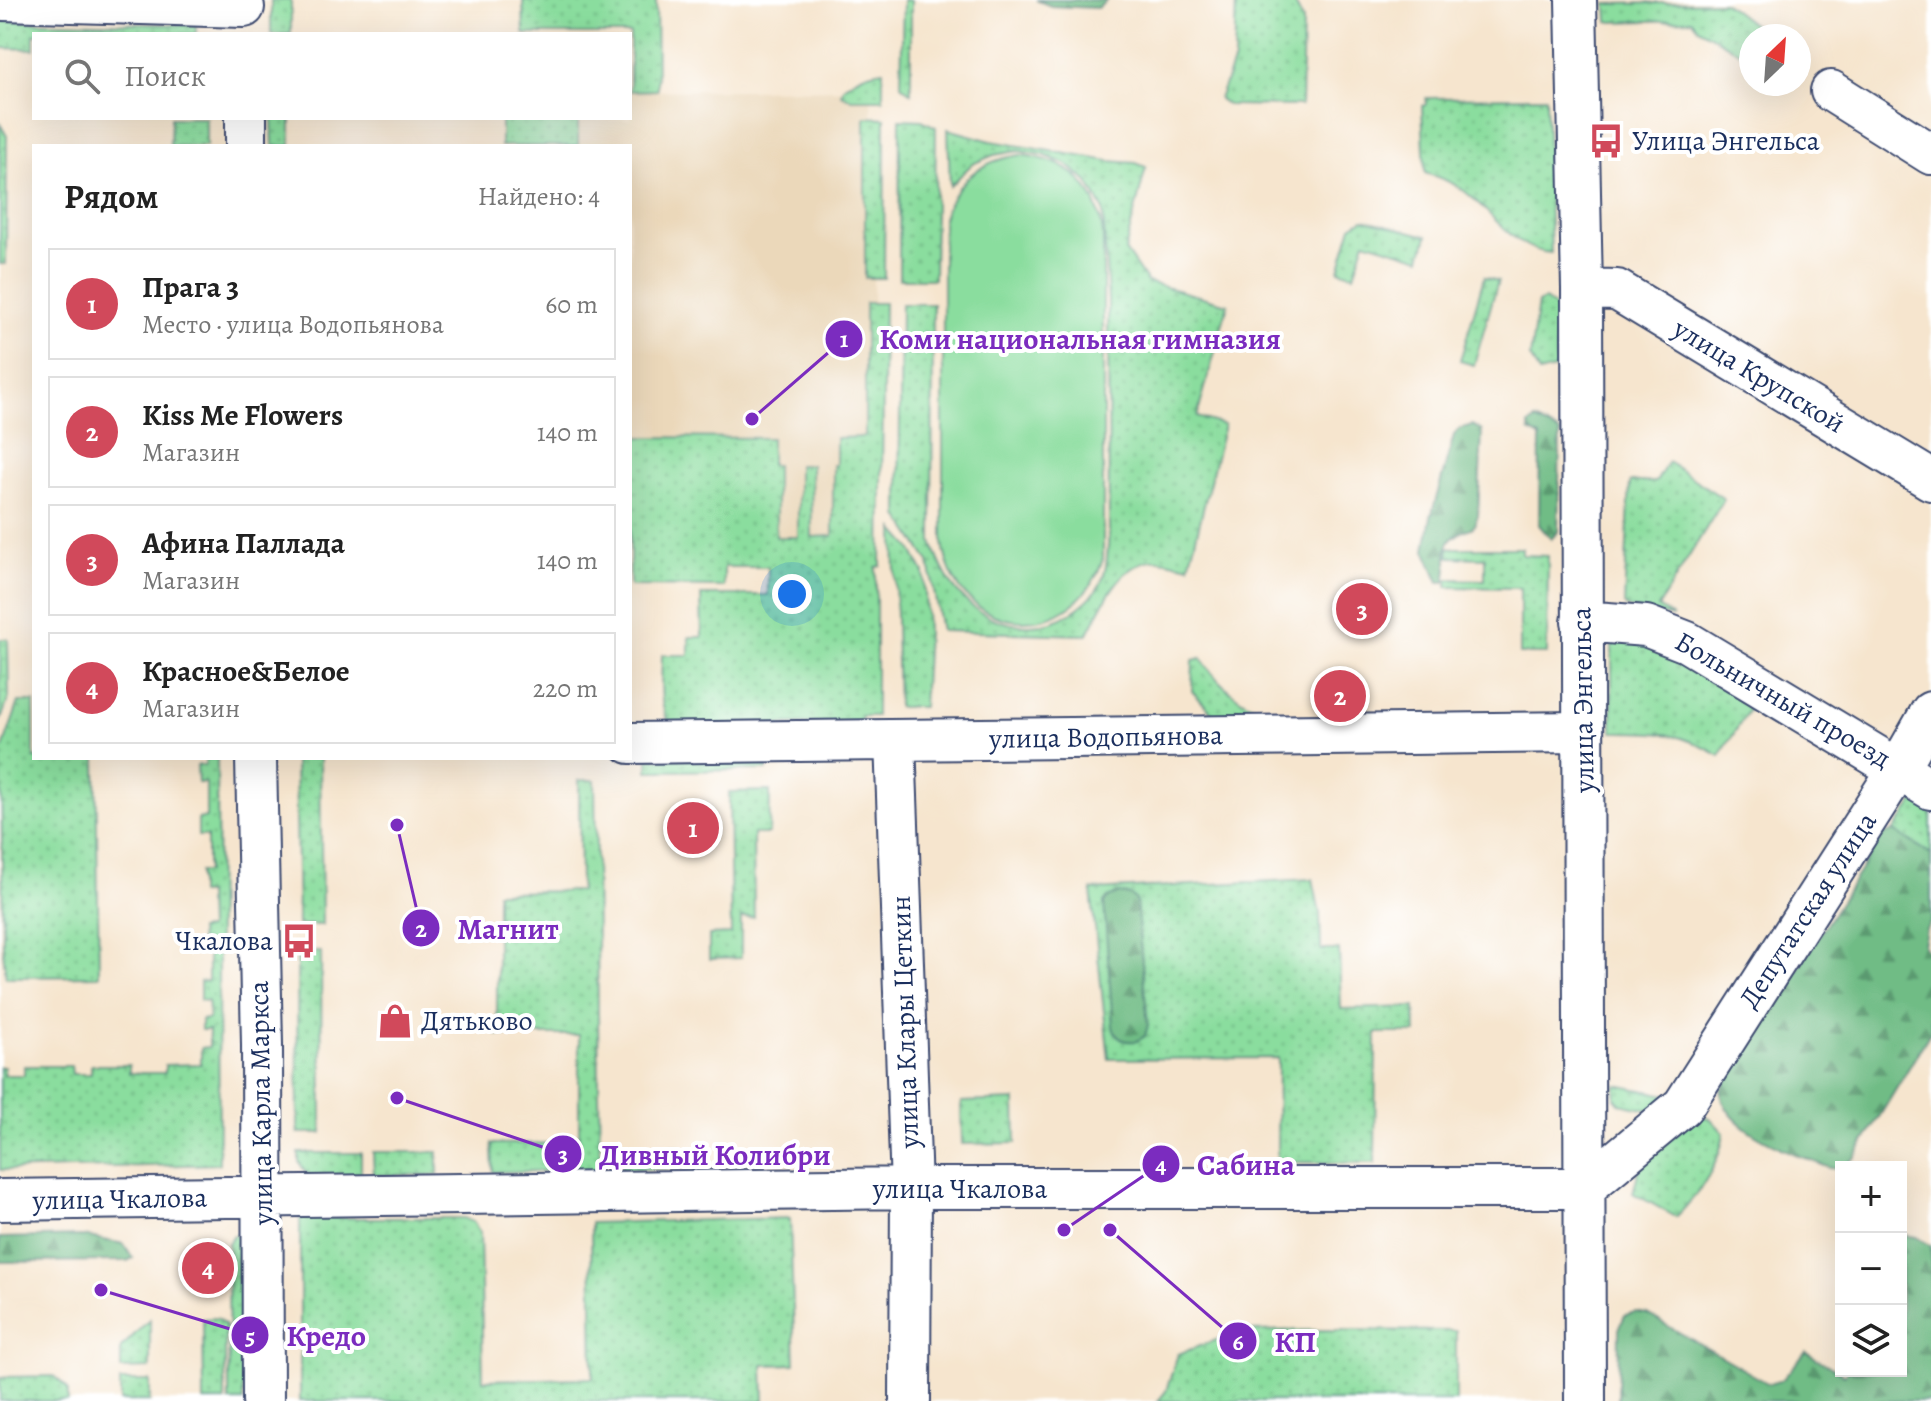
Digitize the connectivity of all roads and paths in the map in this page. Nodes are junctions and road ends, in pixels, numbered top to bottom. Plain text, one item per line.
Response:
1 (3, 0) edge
2 (1576, 0) edge
3 (244, 14) edge
4 (1831, 91) dead end
5 (246, 120) edge
6 (246, 144) edge
7 (1931, 154) edge
8 (1582, 289) junction
9 (1931, 480) edge
10 (1582, 621) junction
11 (1931, 712) edge
12 (1583, 732) junction
13 (895, 740) junction
14 (632, 743) edge
15 (256, 760) edge
16 (1915, 778) edge
17 (911, 1188) junction
18 (1584, 1188) junction
19 (262, 1197) junction
20 (0, 1200) edge
21 (263, 1401) edge
22 (910, 1401) edge
23 (1585, 1401) edge

1 - 3 street
2 - 8 street, улица Энгельса
4 - 7 street
5 - 6 street
8 - 9 street, улица Крупской
8 - 10 street, улица Энгельса
10 - 12 street, улица Энгельса
10 - 16 street, Больничный проезд
11 - 16 street, Депутатская улица
12 - 13 street, улица Водопьянова
12 - 18 street, улица Энгельса
13 - 14 street, улица Водопьянова
13 - 17 street, улица Клары Цеткин
15 - 19 street, улица Карла Маркса
16 - 18 street, Депутатская улица
17 - 18 street, улица Чкалова
17 - 19 street, улица Чкалова
17 - 22 street, улица Клары Цеткин
18 - 23 street, улица Энгельса
19 - 20 street, улица Чкалова
19 - 21 street, улица Карла Маркса

